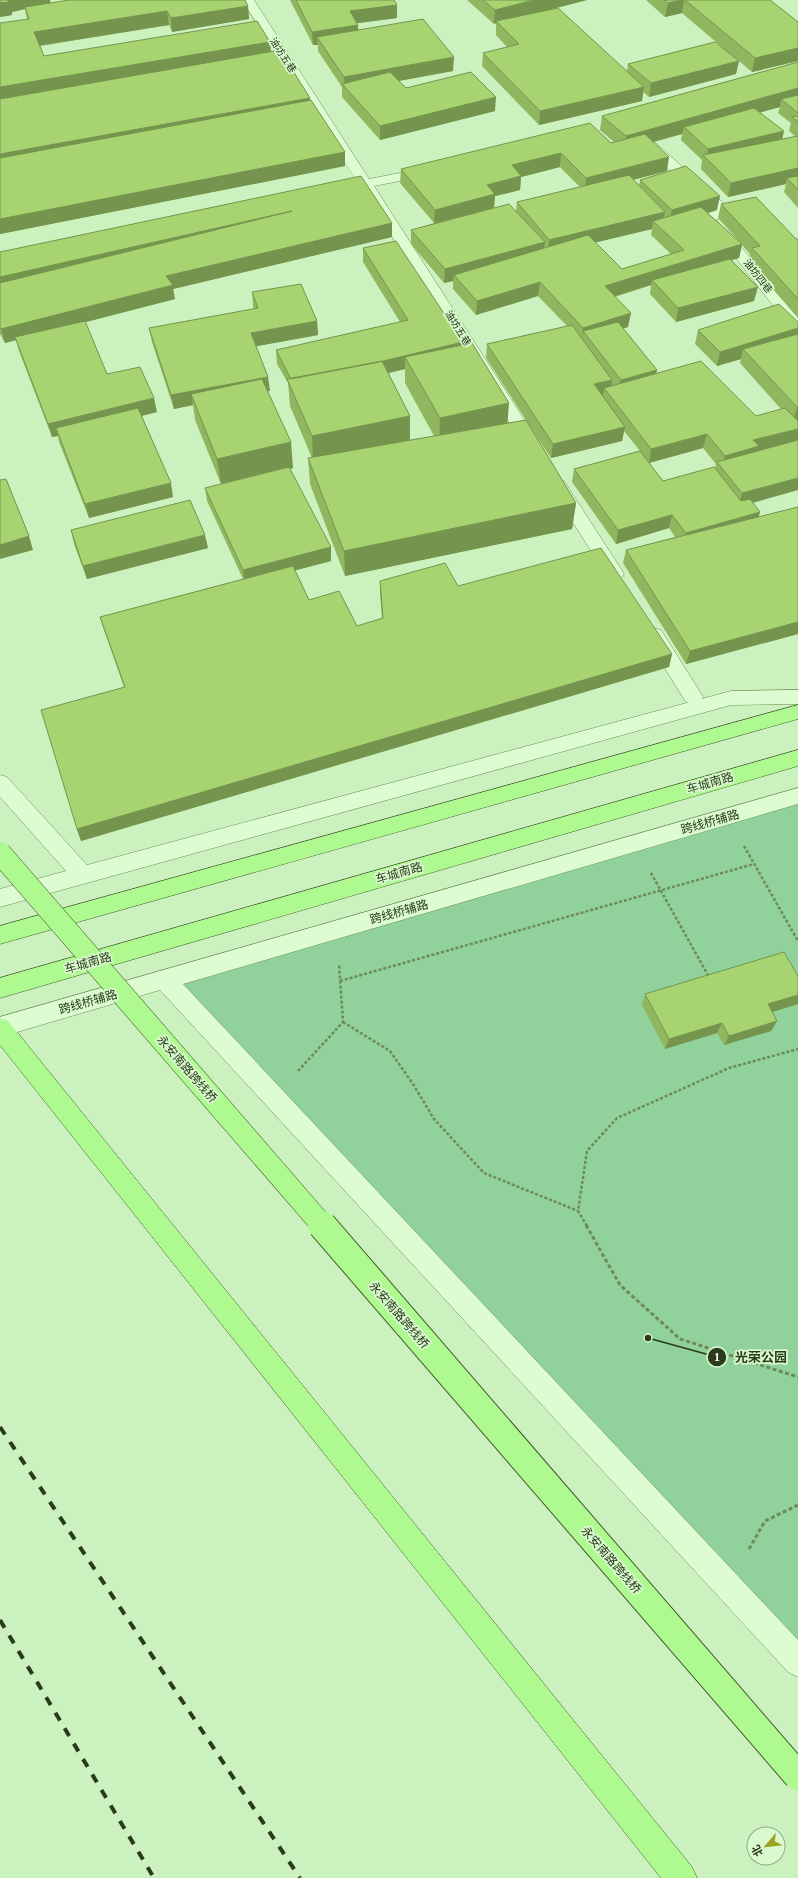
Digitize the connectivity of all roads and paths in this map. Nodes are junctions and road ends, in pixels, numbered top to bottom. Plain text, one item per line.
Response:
1 (248, 0) edge
2 (635, 132) edge
3 (440, 168) edge
4 (366, 184) junction
5 (343, 188) edge
6 (798, 328) edge
7 (540, 457) edge
8 (549, 470) edge
9 (621, 584) edge
10 (646, 624) edge
11 (693, 697) dead end
12 (798, 697) edge
13 (798, 712) edge
14 (798, 758) edge
15 (0, 783) edge
16 (798, 796) edge
17 (727, 817) junction
18 (635, 843) junction
19 (0, 853) edge
20 (754, 864) junction
21 (82, 875) junction
22 (661, 891) junction
23 (0, 898) edge
24 (322, 934) junction
25 (0, 935) edge
26 (798, 941) edge
27 (165, 980) junction
28 (340, 981) junction
29 (712, 983) edge
30 (0, 988) edge
31 (343, 1022) junction
32 (0, 1028) edge
33 (798, 1049) edge
34 (267, 1090) junction
35 (578, 1211) junction
36 (798, 1377) edge
37 (798, 1506) edge
38 (727, 1586) junction
39 (798, 1662) edge
40 (798, 1776) edge
41 (681, 1878) edge

1 - 4 street, 油坊五巷
2 - 6 street, 油坊四巷
3 - 4 street
4 - 5 street
4 - 7 street, 油坊五巷
8 - 9 street
10 - 11 street
12 - 21 street
13 - 25 main road
14 - 30 main road, 车城南路
15 - 21 street
16 - 17 street, 跨线桥辅路
17 - 18 street, 跨线桥辅路
17 - 20 path
18 - 22 path
18 - 24 street, 跨线桥辅路
19 - 40 main road, 永安南路跨线桥, bridge
20 - 22 path
20 - 26 path
21 - 23 street
22 - 28 path
22 - 29 path
24 - 27 street, 跨线桥辅路
24 - 28 path
27 - 32 street, 跨线桥辅路
27 - 34 street
28 - 31 path
31 - 34 path
31 - 35 path
32 - 41 main road
33 - 35 path
34 - 38 street
35 - 36 path
37 - 38 path
38 - 39 street

